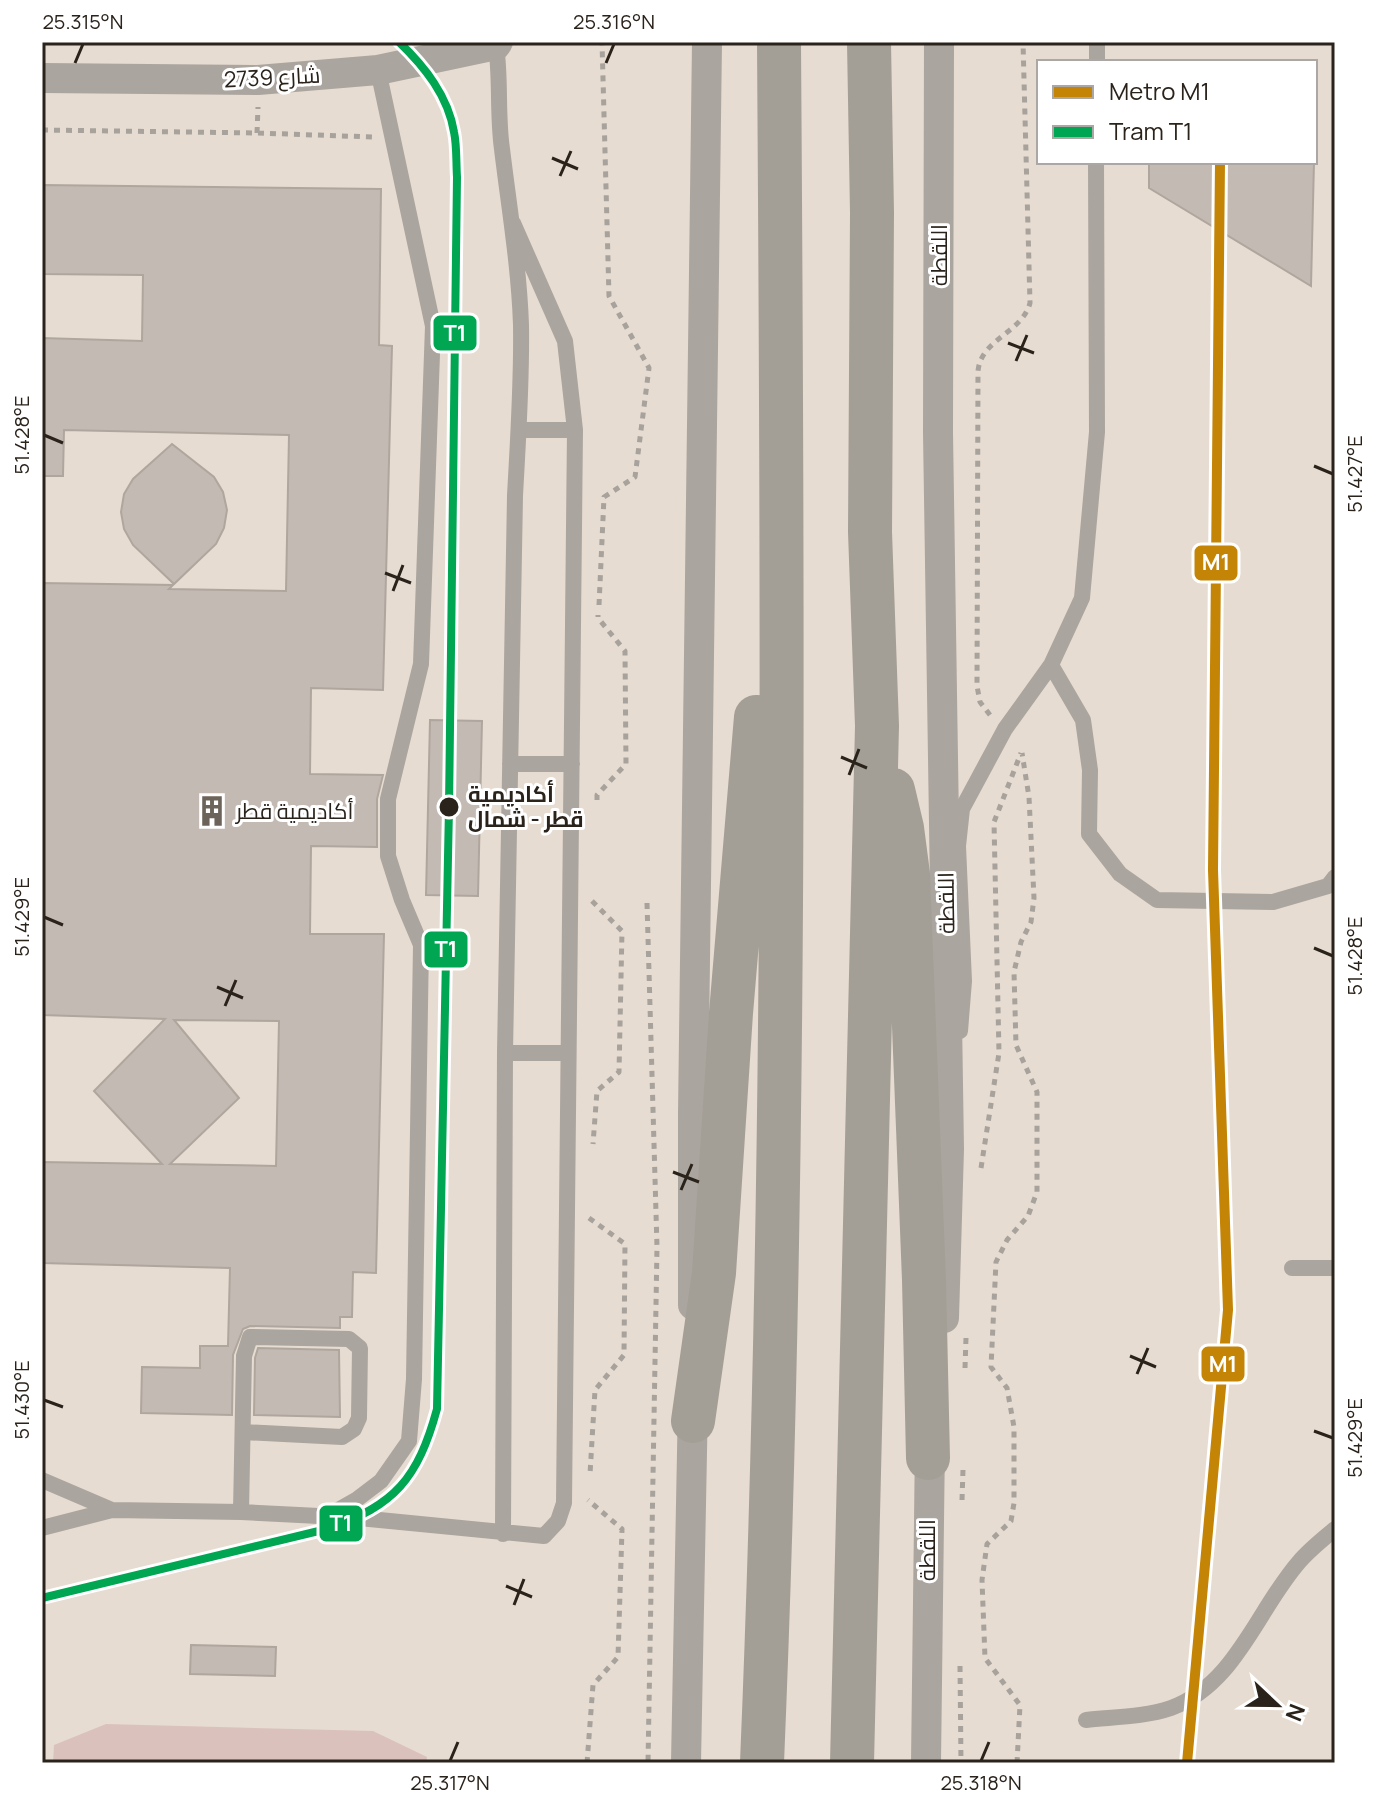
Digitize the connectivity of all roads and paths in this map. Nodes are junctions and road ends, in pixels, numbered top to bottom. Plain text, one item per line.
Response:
1 (602, 42) edge
2 (707, 42) edge
3 (779, 42) edge
4 (869, 42) edge
5 (939, 42) edge
6 (1023, 42) edge
7 (497, 44) edge
8 (378, 70) junction
9 (42, 78) edge
10 (42, 130) edge
11 (393, 138) junction
12 (1096, 164) edge
13 (513, 223) junction
14 (519, 430) junction
15 (575, 430) junction
16 (781, 444) junction
17 (1051, 665) junction
18 (877, 726) junction
19 (1005, 729) junction
20 (510, 764) junction
21 (572, 764) junction
22 (596, 810) dead end
23 (1335, 877) edge
24 (589, 897) dead end
25 (647, 903) dead end
26 (505, 1053) junction
27 (568, 1053) junction
28 (949, 1149) junction
29 (592, 1154) dead end
30 (980, 1172) dead end
31 (588, 1217) dead end
32 (1292, 1268) dead end
33 (1335, 1268) edge
34 (966, 1333) dead end
35 (965, 1380) dead end
36 (693, 1421) junction
37 (243, 1432) junction
38 (945, 1459) junction
39 (42, 1480) edge
40 (962, 1507) dead end
41 (112, 1510) junction
42 (241, 1512) junction
43 (325, 1518) junction
44 (42, 1528) edge
45 (1335, 1529) edge
46 (503, 1534) junction
47 (960, 1664) dead end
48 (1086, 1720) dead end
49 (587, 1763) edge
50 (648, 1763) edge
51 (686, 1763) edge
52 (762, 1763) edge
53 (852, 1763) edge
54 (926, 1763) edge
55 (961, 1763) edge
56 (1017, 1763) edge

1 - 22 path
2 - 36 street
3 - 16 main road
4 - 18 main road
5 - 28 street, اللقطة
6 - 19 path
7 - 8 street, شارع 2739
7 - 13 lane
8 - 9 street, شارع 2739
8 - 11 lane
10 - 11 path
11 - 43 lane
12 - 17 lane
13 - 14 lane
13 - 15 lane
14 - 15 lane
14 - 20 lane
15 - 21 lane
16 - 36 main road
16 - 52 main road
17 - 19 lane
17 - 23 lane
18 - 38 main road
18 - 53 main road
19 - 28 lane
20 - 21 lane
20 - 26 lane
21 - 27 lane
24 - 29 path
25 - 50 path
26 - 27 lane
26 - 46 lane
27 - 46 lane
28 - 38 street, اللقطة
30 - 56 path
31 - 49 path
32 - 33 lane
34 - 35 path
36 - 51 street
37 - 37 lane
37 - 42 lane
38 - 40 path
38 - 54 street, اللقطة
39 - 41 lane
41 - 42 lane
41 - 44 lane
42 - 43 lane
43 - 46 lane
45 - 48 lane
47 - 55 path

